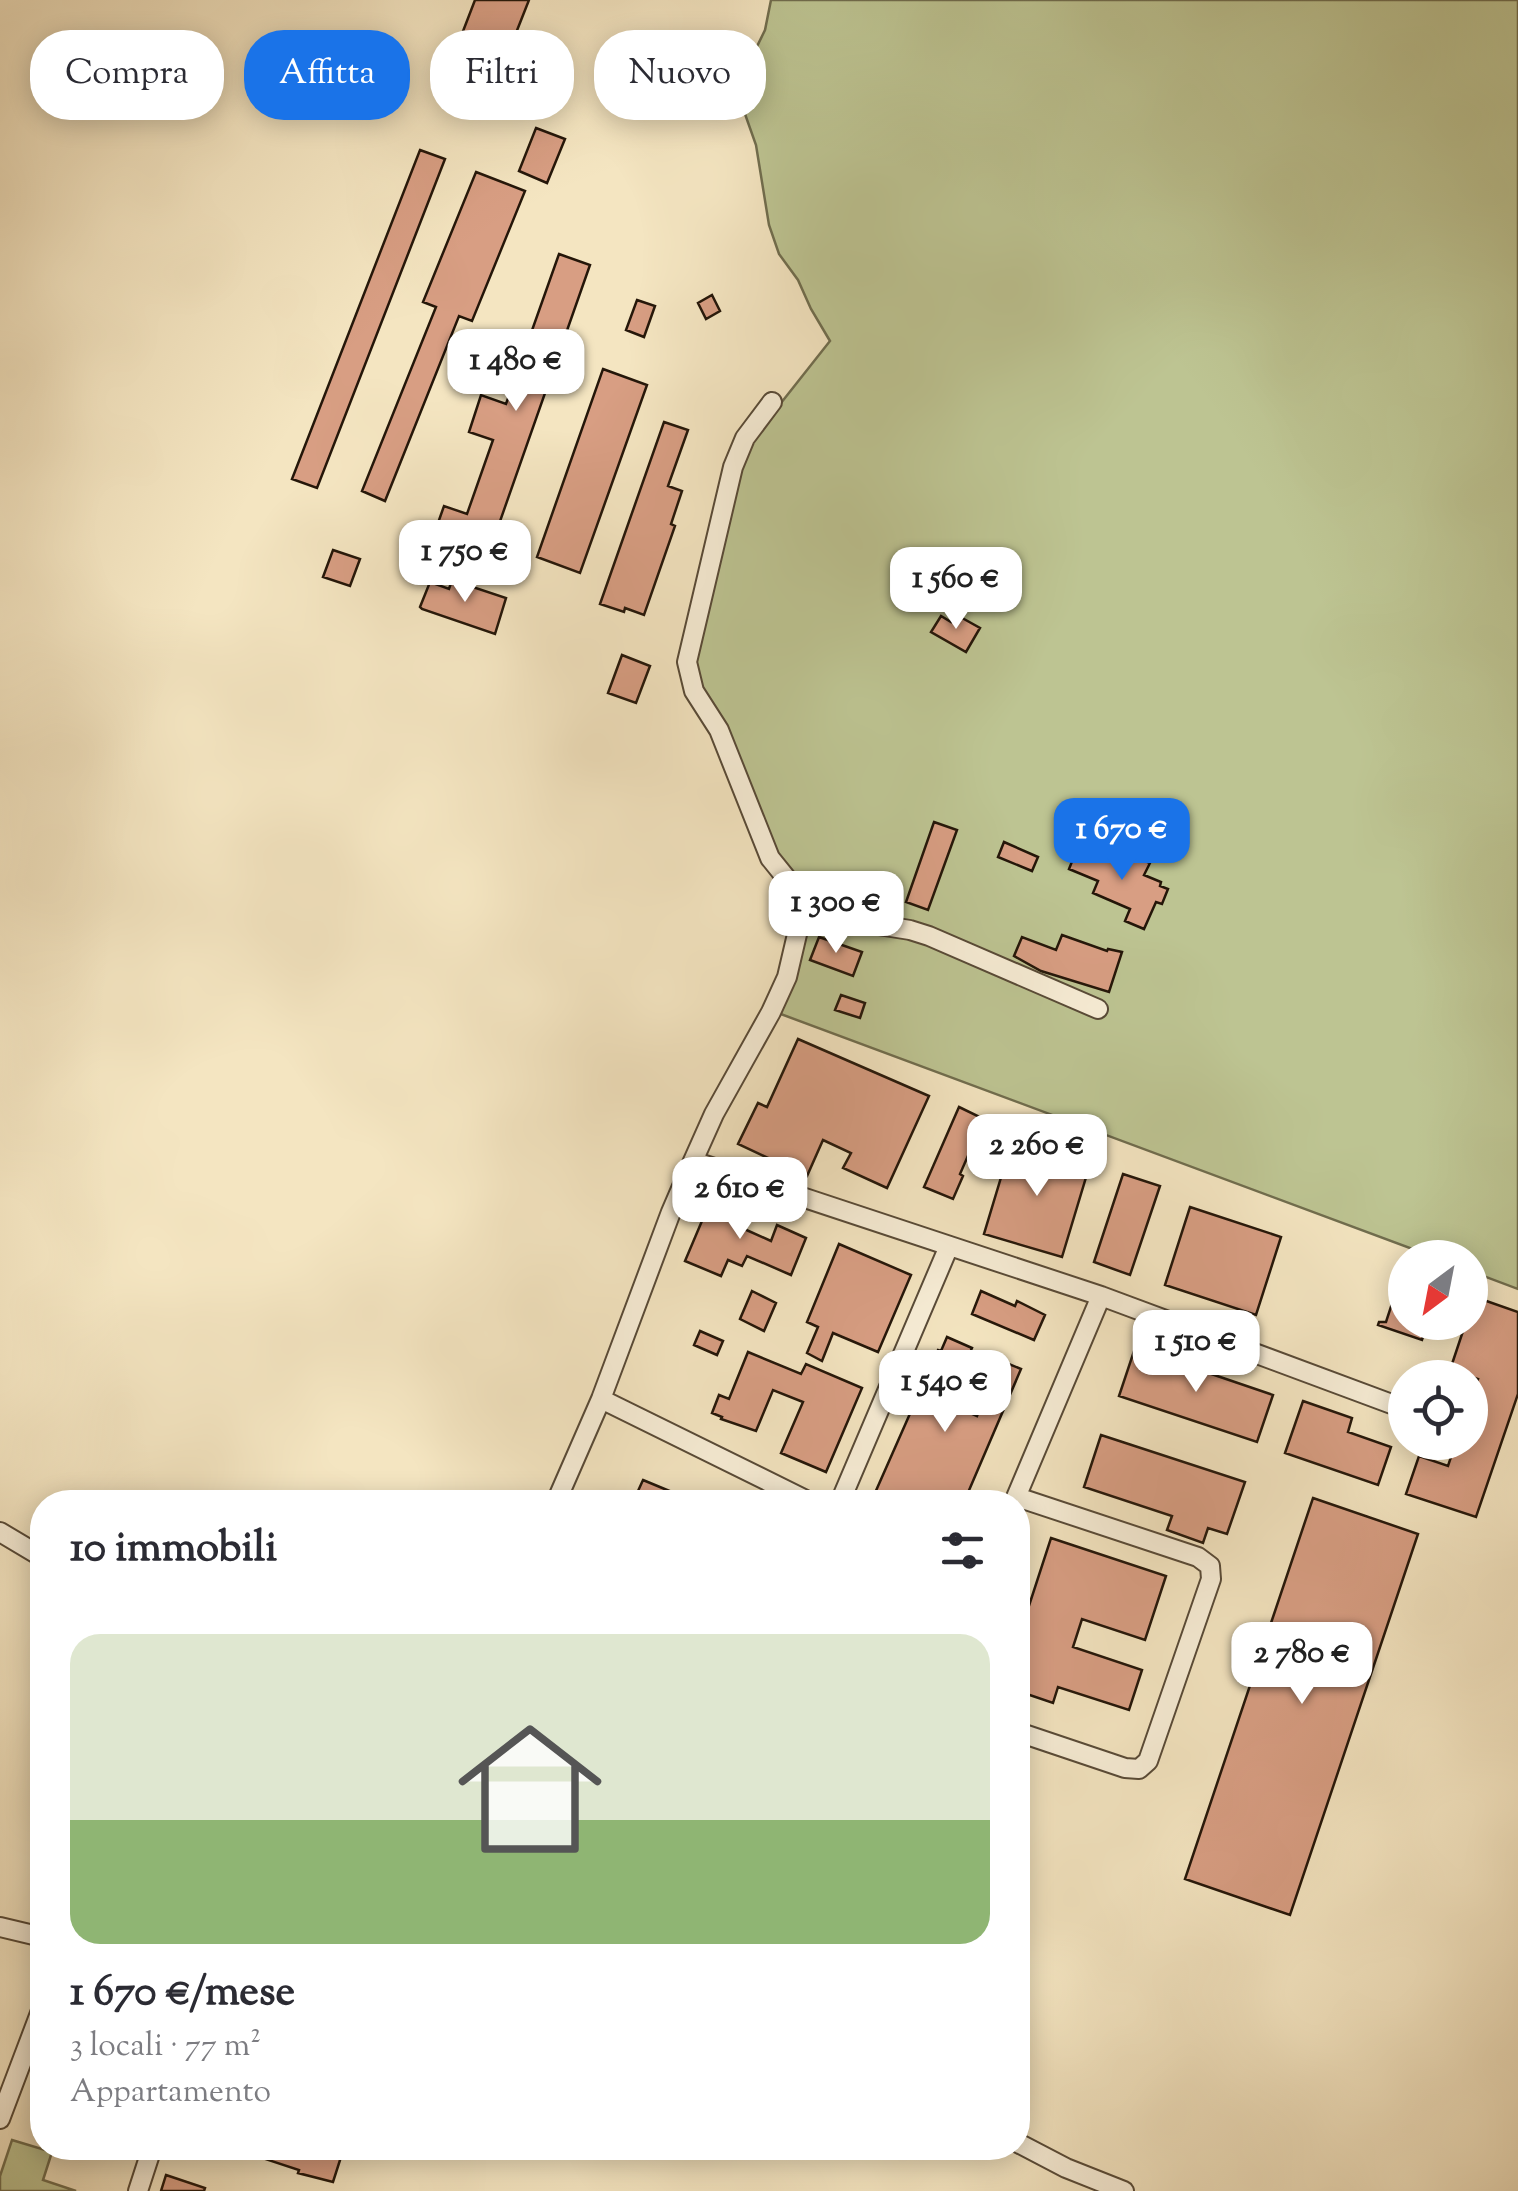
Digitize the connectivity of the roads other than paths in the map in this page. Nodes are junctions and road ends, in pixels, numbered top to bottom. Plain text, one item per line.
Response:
1 (772, 402) dead end
2 (802, 913) junction
3 (1098, 1009) dead end
4 (693, 1161) junction
5 (949, 1246) junction
6 (1100, 1296) junction
7 (602, 1399) junction
8 (1388, 1403) edge
9 (561, 1490) edge
10 (786, 1490) edge
11 (845, 1490) edge
12 (1020, 1490) edge
13 (1030, 1504) edge
14 (0, 1532) edge
15 (30, 1550) edge
16 (1030, 1736) edge
17 (0, 1927) edge
18 (30, 1934) edge
19 (30, 2040) edge
20 (0, 2119) edge
21 (1030, 2149) edge
22 (148, 2160) edge
23 (138, 2191) edge
24 (1124, 2191) edge

1 - 2 street
2 - 3 street
2 - 4 street
4 - 5 street
4 - 7 street
5 - 6 street
5 - 11 street
6 - 8 street
6 - 12 street
7 - 9 street
7 - 10 street
13 - 16 street
14 - 15 street
17 - 18 street
19 - 20 street
21 - 24 street
22 - 23 street

